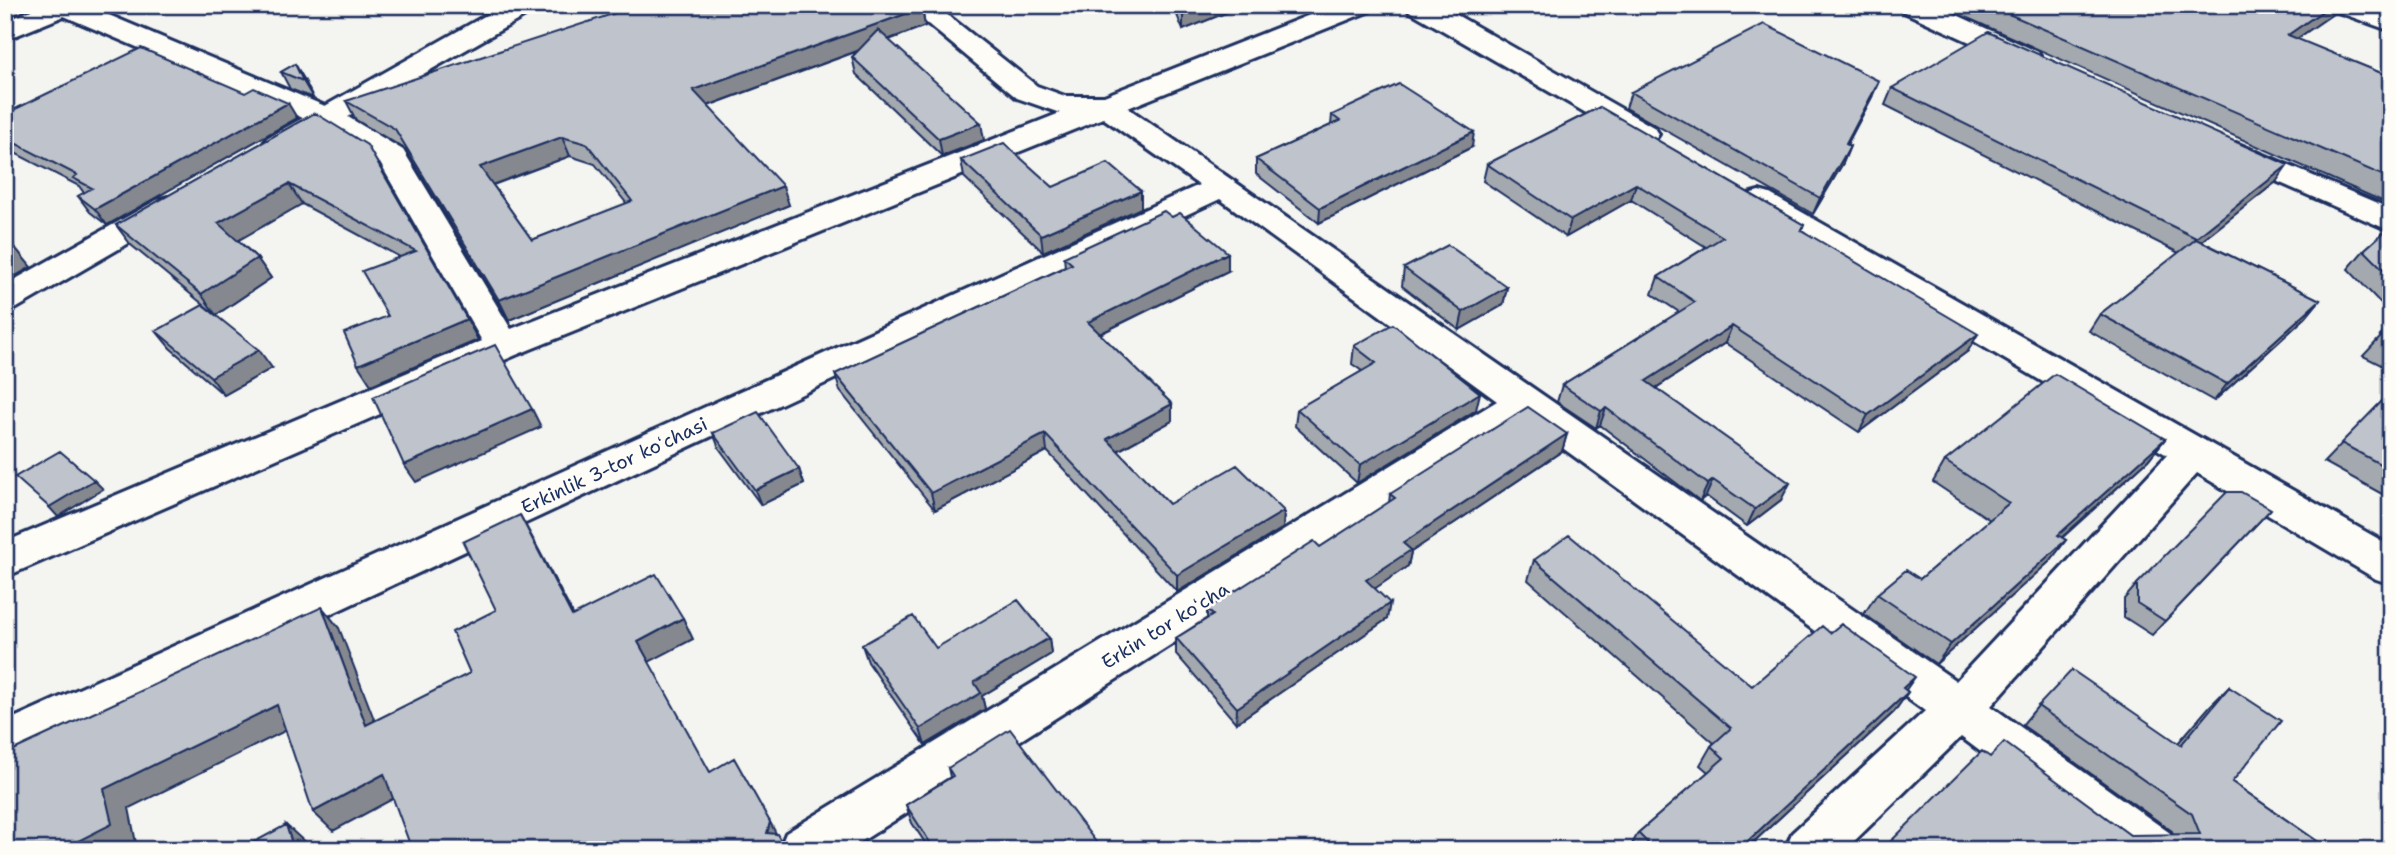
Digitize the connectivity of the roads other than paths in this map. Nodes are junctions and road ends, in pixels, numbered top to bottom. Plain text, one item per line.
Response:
1 (64, 5) edge
2 (524, 5) edge
3 (918, 5) edge
4 (1360, 5) edge
5 (1419, 5) edge
6 (1912, 5) edge
7 (2345, 5) edge
8 (2391, 23) edge
9 (5, 32) edge
10 (475, 65) edge
11 (2051, 68) edge
12 (1104, 105) junction
13 (326, 117) junction
14 (2215, 142) edge
15 (1674, 152) edge
16 (255, 158) edge
17 (1222, 186) junction
18 (1734, 187) edge
19 (196, 191) edge
20 (2391, 222) edge
21 (5, 300) edge
22 (503, 346) junction
23 (1526, 401) junction
24 (2194, 452) junction
25 (5, 560) edge
26 (2391, 567) edge
27 (1959, 709) junction
28 (5, 745) edge
29 (804, 850) edge
30 (1810, 850) edge
31 (2152, 850) edge

1 - 9 street
1 - 13 street
2 - 13 street
3 - 12 street
4 - 12 street
5 - 15 street
6 - 11 street
7 - 8 street
10 - 13 street
12 - 17 street
12 - 22 street
13 - 16 street
13 - 22 street
14 - 20 street
17 - 23 street
17 - 28 street, Erkinlik 3-tor koʻchasi
18 - 24 street
19 - 21 street
22 - 25 street
23 - 27 street
23 - 29 street, Erkin tor koʻcha
24 - 26 street
24 - 27 street
27 - 30 street
27 - 31 street

